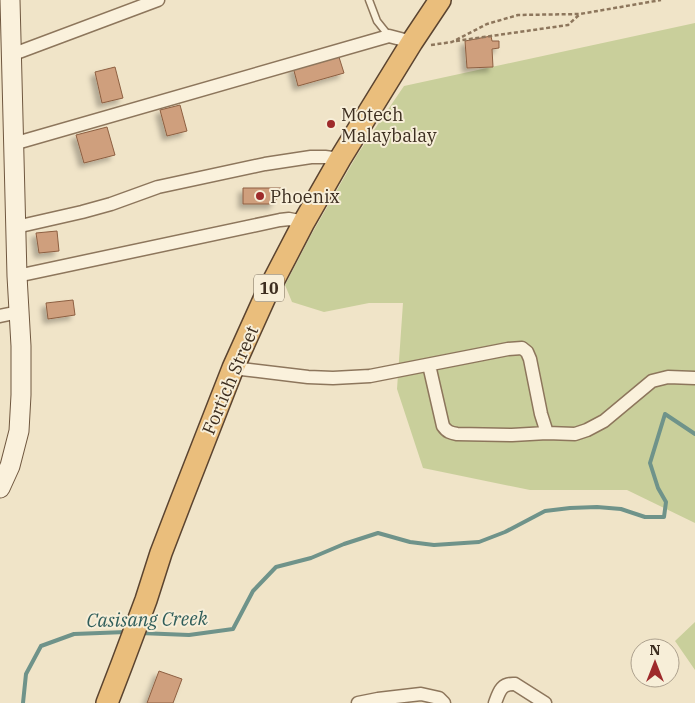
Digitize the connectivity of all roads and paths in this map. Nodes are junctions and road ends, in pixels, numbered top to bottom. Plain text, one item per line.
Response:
1 (10, 0) edge
2 (158, 0) edge
3 (369, 0) edge
4 (440, 0) edge
5 (661, 0) edge
6 (580, 14) junction
7 (389, 36) junction
8 (412, 42) junction
9 (452, 42) junction
10 (11, 54) junction
11 (13, 144) junction
12 (340, 159) junction
13 (304, 222) junction
14 (16, 227) junction
15 (17, 276) junction
16 (19, 312) junction
17 (0, 316) edge
18 (428, 365) junction
19 (233, 368) junction
20 (695, 378) edge
21 (547, 433) junction
22 (0, 488) edge
23 (107, 703) edge
24 (358, 703) edge
25 (444, 703) edge
26 (495, 703) edge
27 (545, 703) edge

1 - 10 main road
2 - 10 street
3 - 7 lane
4 - 8 highway, Fortich Street / 10
5 - 6 path
6 - 9 path
6 - 9 path
7 - 8 street
7 - 11 street
8 - 9 path
8 - 12 highway, Fortich Street / 10
10 - 11 main road
11 - 14 main road
12 - 13 highway, Fortich Street / 10
12 - 14 street
13 - 15 street
13 - 19 highway, Fortich Street / 10
14 - 15 main road
15 - 16 main road
16 - 17 street
16 - 22 main road
18 - 19 street
18 - 21 street
18 - 21 street
19 - 23 highway, Fortich Street / 10
20 - 21 street
24 - 25 street
26 - 27 street

